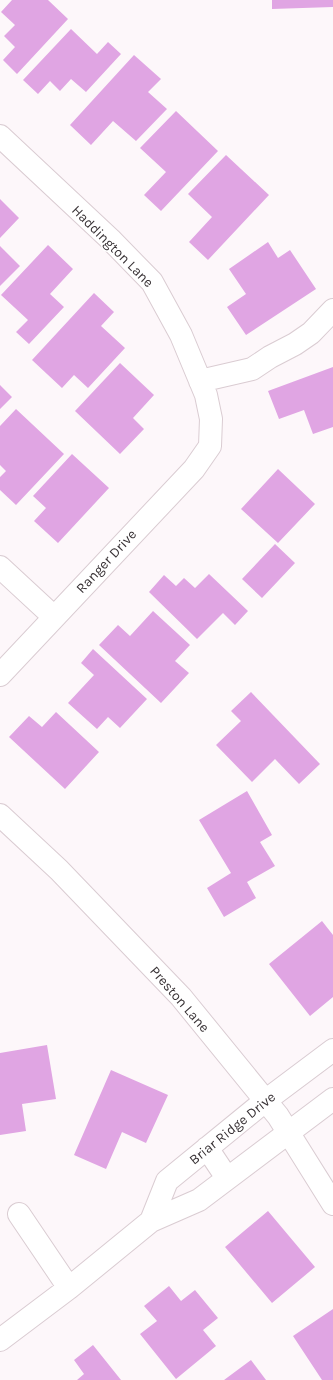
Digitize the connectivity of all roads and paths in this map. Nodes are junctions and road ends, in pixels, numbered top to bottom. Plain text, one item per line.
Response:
1 (0, 136) edge
2 (333, 310) edge
3 (200, 381) junction
4 (210, 446) joint
5 (0, 567) edge
6 (54, 617) junction
7 (0, 675) edge
8 (0, 815) edge
9 (333, 1050) edge
10 (333, 1099) edge
11 (265, 1101) junction
12 (288, 1132) junction
13 (207, 1148) junction
14 (228, 1178) junction
15 (333, 1204) edge
16 (19, 1214) dead end
17 (151, 1222) junction
18 (69, 1288) junction
19 (0, 1340) edge

1 - 3 street, Haddington Lane
2 - 3 street
3 - 4 street, Haddington Lane
4 - 6 street, Ranger Drive
5 - 6 street
6 - 7 street, Ranger Drive
8 - 11 street, Preston Lane
9 - 11 street, Briar Ridge Drive
10 - 12 street, Briar Ridge Drive
11 - 12 street, Preston Lane
11 - 13 street, Briar Ridge Drive
12 - 14 street, Briar Ridge Drive
12 - 15 street, Preston Lane
13 - 14 street
13 - 17 street, Briar Ridge Drive
14 - 17 street, Briar Ridge Drive
16 - 18 street
17 - 18 street, Briar Ridge Drive
18 - 19 street, Briar Ridge Drive

